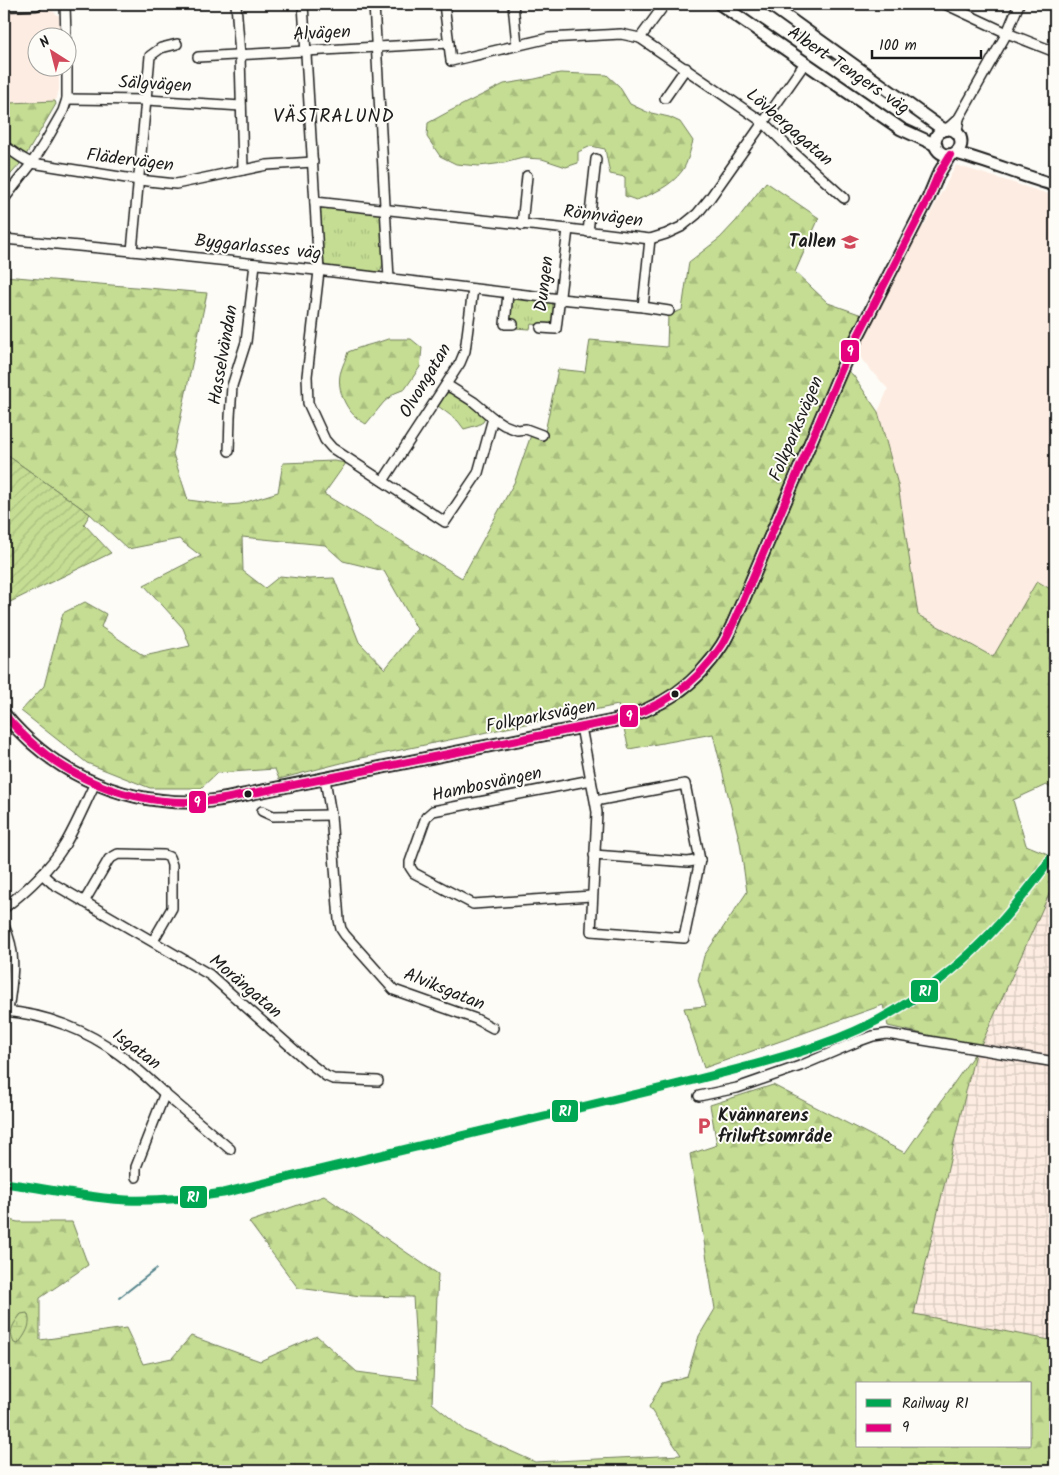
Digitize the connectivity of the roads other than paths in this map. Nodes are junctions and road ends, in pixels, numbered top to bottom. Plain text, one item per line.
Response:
1 (4, 4) edge
2 (36, 4) edge
3 (65, 4) edge
4 (236, 4) edge
5 (303, 4) edge
6 (374, 4) edge
7 (444, 4) edge
8 (513, 4) edge
9 (665, 4) edge
10 (720, 4) edge
11 (769, 4) edge
12 (948, 4) edge
13 (1019, 4) edge
14 (66, 28) edge
15 (1007, 33) junction
16 (640, 38) junction
17 (449, 43) junction
18 (177, 44) dead end
19 (517, 45) junction
20 (377, 47) junction
21 (306, 51) junction
22 (1055, 52) edge
23 (240, 55) junction
24 (198, 57) dead end
25 (805, 62) junction
26 (686, 68) junction
27 (67, 78) edge
28 (67, 98) junction
29 (665, 98) dead end
30 (147, 100) junction
31 (241, 106) junction
32 (763, 122) junction
33 (953, 140) junction
34 (4, 146) edge
35 (936, 146) junction
36 (596, 158) dead end
37 (313, 162) junction
38 (32, 163) junction
39 (243, 170) junction
40 (938, 175) junction
41 (527, 176) dead end
42 (139, 180) junction
43 (1055, 186) edge
44 (844, 198) dead end
45 (4, 199) edge
46 (315, 202) junction
47 (386, 210) junction
48 (522, 225) junction
49 (568, 229) junction
50 (588, 232) junction
51 (4, 239) edge
52 (650, 239) junction
53 (132, 250) junction
54 (255, 264) junction
55 (319, 271) junction
56 (389, 279) junction
57 (473, 289) junction
58 (508, 293) junction
59 (560, 299) junction
60 (643, 307) junction
61 (669, 312) dead end
62 (513, 324) dead end
63 (541, 328) dead end
64 (447, 385) junction
65 (493, 418) junction
66 (542, 435) dead end
67 (229, 451) dead end
68 (382, 481) junction
69 (4, 714) edge
70 (581, 727) junction
71 (325, 779) junction
72 (591, 780) junction
73 (95, 783) junction
74 (595, 800) junction
75 (262, 811) dead end
76 (331, 815) junction
77 (594, 855) junction
78 (700, 860) junction
79 (42, 874) junction
80 (592, 896) junction
81 (84, 902) junction
82 (4, 908) edge
83 (4, 926) edge
84 (153, 941) junction
85 (6, 1011) edge
86 (493, 1028) dead end
87 (1055, 1062) edge
88 (378, 1081) dead end
89 (165, 1093) junction
90 (699, 1096) dead end
91 (230, 1150) dead end
92 (136, 1177) dead end

1 - 2 main road
3 - 14 street
4 - 23 street
5 - 21 street
6 - 20 street
7 - 17 street
8 - 19 street
9 - 16 street
10 - 25 main road, Albert Tengers väg
11 - 33 main road, Albert Tengers väg
12 - 15 street
13 - 15 street, Folkparksvägen
15 - 22 street
15 - 33 street, Folkparksvägen
16 - 19 street, Lövbergagatan
16 - 26 street, Lövbergagatan
17 - 19 street, Lövbergagatan
17 - 20 street, Alvägen
18 - 30 street
20 - 21 street, Alvägen
20 - 47 street
21 - 23 street, Alvägen
21 - 37 street
23 - 24 street, Alvägen
23 - 31 street
25 - 32 street, Rönnvägen
25 - 35 main road, Albert Tengers väg
26 - 29 street
26 - 32 street, Lövbergagatan
27 - 28 street
28 - 30 street, Sälgvägen
28 - 38 street
30 - 31 street, Sälgvägen
30 - 42 street
31 - 39 street
32 - 44 street, Lövbergagatan
32 - 52 street, Rönnvägen
33 - 35 main road
33 - 35 main road, Albert Tengers väg
33 - 40 main road, Folkparksvägen
33 - 43 main road, Albert Tengers väg
34 - 38 street
35 - 40 main road, Folkparksvägen
36 - 50 street
37 - 39 street, Flädervägen
37 - 46 street
38 - 42 street, Flädervägen
38 - 45 street
39 - 42 street, Flädervägen
40 - 70 main road, Folkparksvägen
41 - 48 street
42 - 53 street
46 - 47 street, Rönnvägen
46 - 55 street
47 - 48 street, Rönnvägen
47 - 56 street
48 - 49 street, Rönnvägen
49 - 50 street, Rönnvägen
49 - 59 street, Dungen
50 - 52 street, Rönnvägen
51 - 53 street, Byggarlasses väg
52 - 60 street
53 - 54 street, Byggarlasses väg
54 - 55 street, Byggarlasses väg
54 - 67 street, Hasselvändan
55 - 56 street, Byggarlasses väg
55 - 68 street
56 - 57 street, Byggarlasses väg
57 - 58 street, Byggarlasses väg
57 - 64 street, Olvongatan
58 - 59 street, Byggarlasses väg
58 - 62 street
59 - 60 street, Byggarlasses väg
59 - 63 street, Dungen
60 - 61 street, Byggarlasses väg
64 - 65 street
64 - 68 street, Olvongatan
65 - 66 street
65 - 68 street
69 - 73 main road, Folkparksvägen
70 - 71 main road, Folkparksvägen
70 - 72 street
71 - 73 main road, Folkparksvägen
71 - 76 street, Alviksgatan
72 - 74 street
72 - 80 street, Hambosvängen
73 - 79 street
74 - 77 street
74 - 78 street
75 - 76 street
76 - 86 street, Alviksgatan
77 - 78 street
77 - 80 street
78 - 80 street
79 - 81 street, Morängatan
79 - 82 street
81 - 84 street, Morängatan
81 - 84 street
83 - 85 street
84 - 88 street, Morängatan
85 - 89 street, Isgatan
87 - 90 street
89 - 91 street, Isgatan
89 - 92 street

